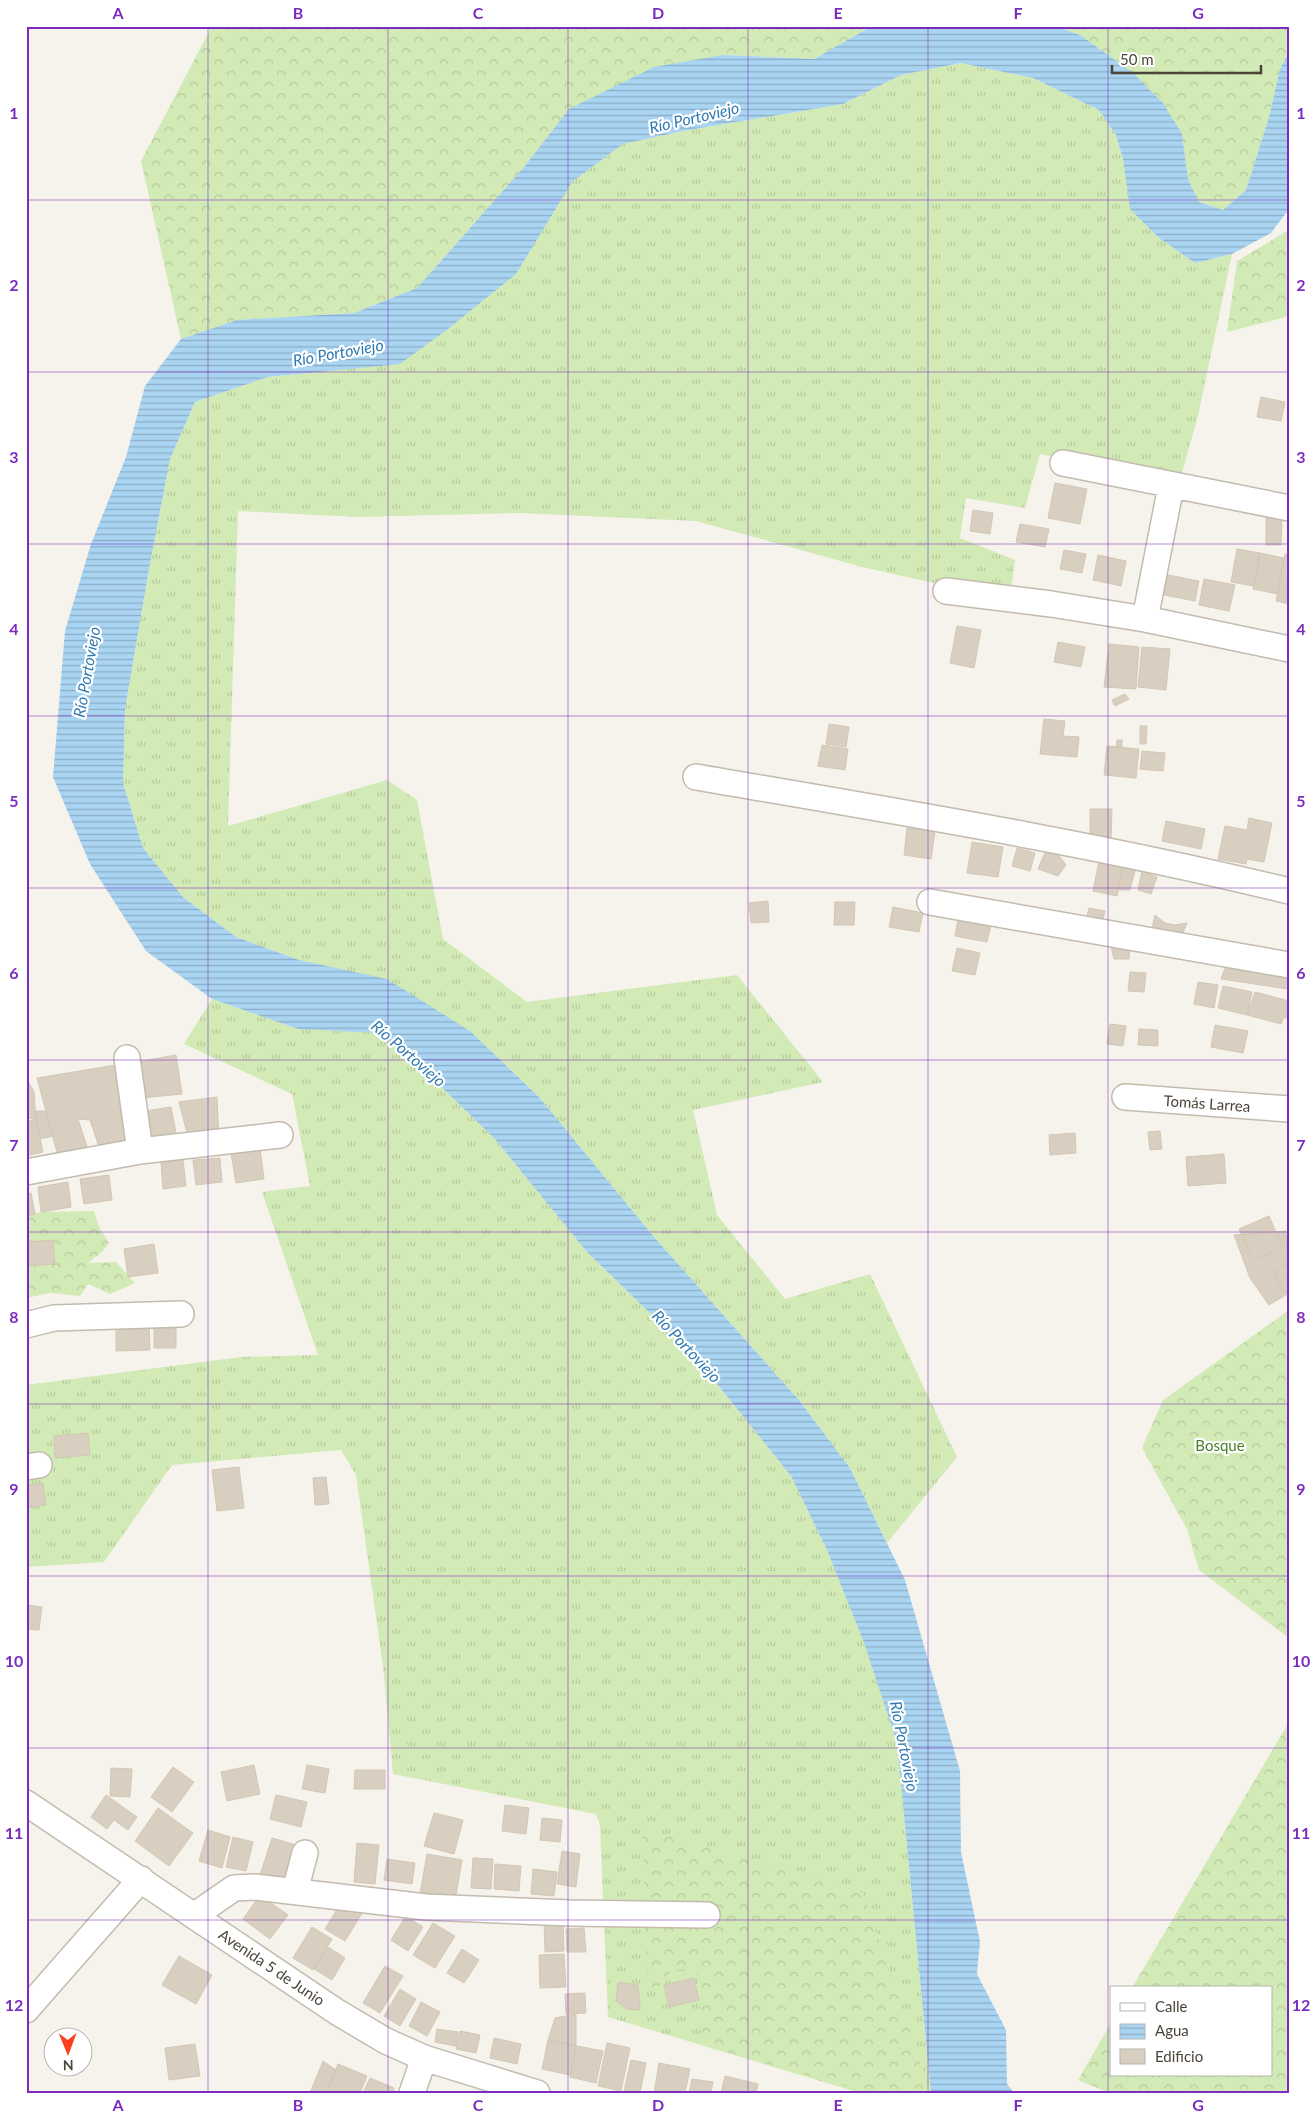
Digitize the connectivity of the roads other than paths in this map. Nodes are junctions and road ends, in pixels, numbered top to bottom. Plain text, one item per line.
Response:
1 (1063, 463) dead end
2 (1171, 486) junction
3 (1289, 508) edge
4 (946, 591) dead end
5 (1145, 619) junction
6 (1289, 649) edge
7 (696, 777) dead end
8 (1289, 891) edge
9 (930, 902) dead end
10 (1289, 965) edge
11 (128, 1058) dead end
12 (1125, 1097) dead end
13 (1289, 1109) edge
14 (280, 1135) dead end
15 (140, 1150) junction
16 (26, 1172) edge
17 (182, 1314) dead end
18 (26, 1325) edge
19 (26, 1802) edge
20 (305, 1853) dead end
21 (141, 1879) junction
22 (295, 1891) junction
23 (707, 1914) dead end
24 (195, 1915) junction
25 (26, 2010) edge
26 (424, 2058) junction
27 (512, 2086) junction
28 (412, 2093) edge
29 (480, 2093) edge
30 (538, 2093) edge

1 - 2 street
2 - 3 street
2 - 5 street
4 - 5 street
5 - 6 street
7 - 8 street
9 - 10 street
11 - 15 street
12 - 13 street, Tomás Larrea
14 - 15 street
15 - 16 street
17 - 18 street
19 - 21 street, Avenida 5 de Junio
20 - 22 street
21 - 24 street, Avenida 5 de Junio
21 - 25 street
22 - 23 street
22 - 24 street
24 - 26 street, Avenida 5 de Junio
26 - 27 street, Avenida 5 de Junio
26 - 28 street
27 - 29 street
27 - 30 street, Avenida 5 de Junio

